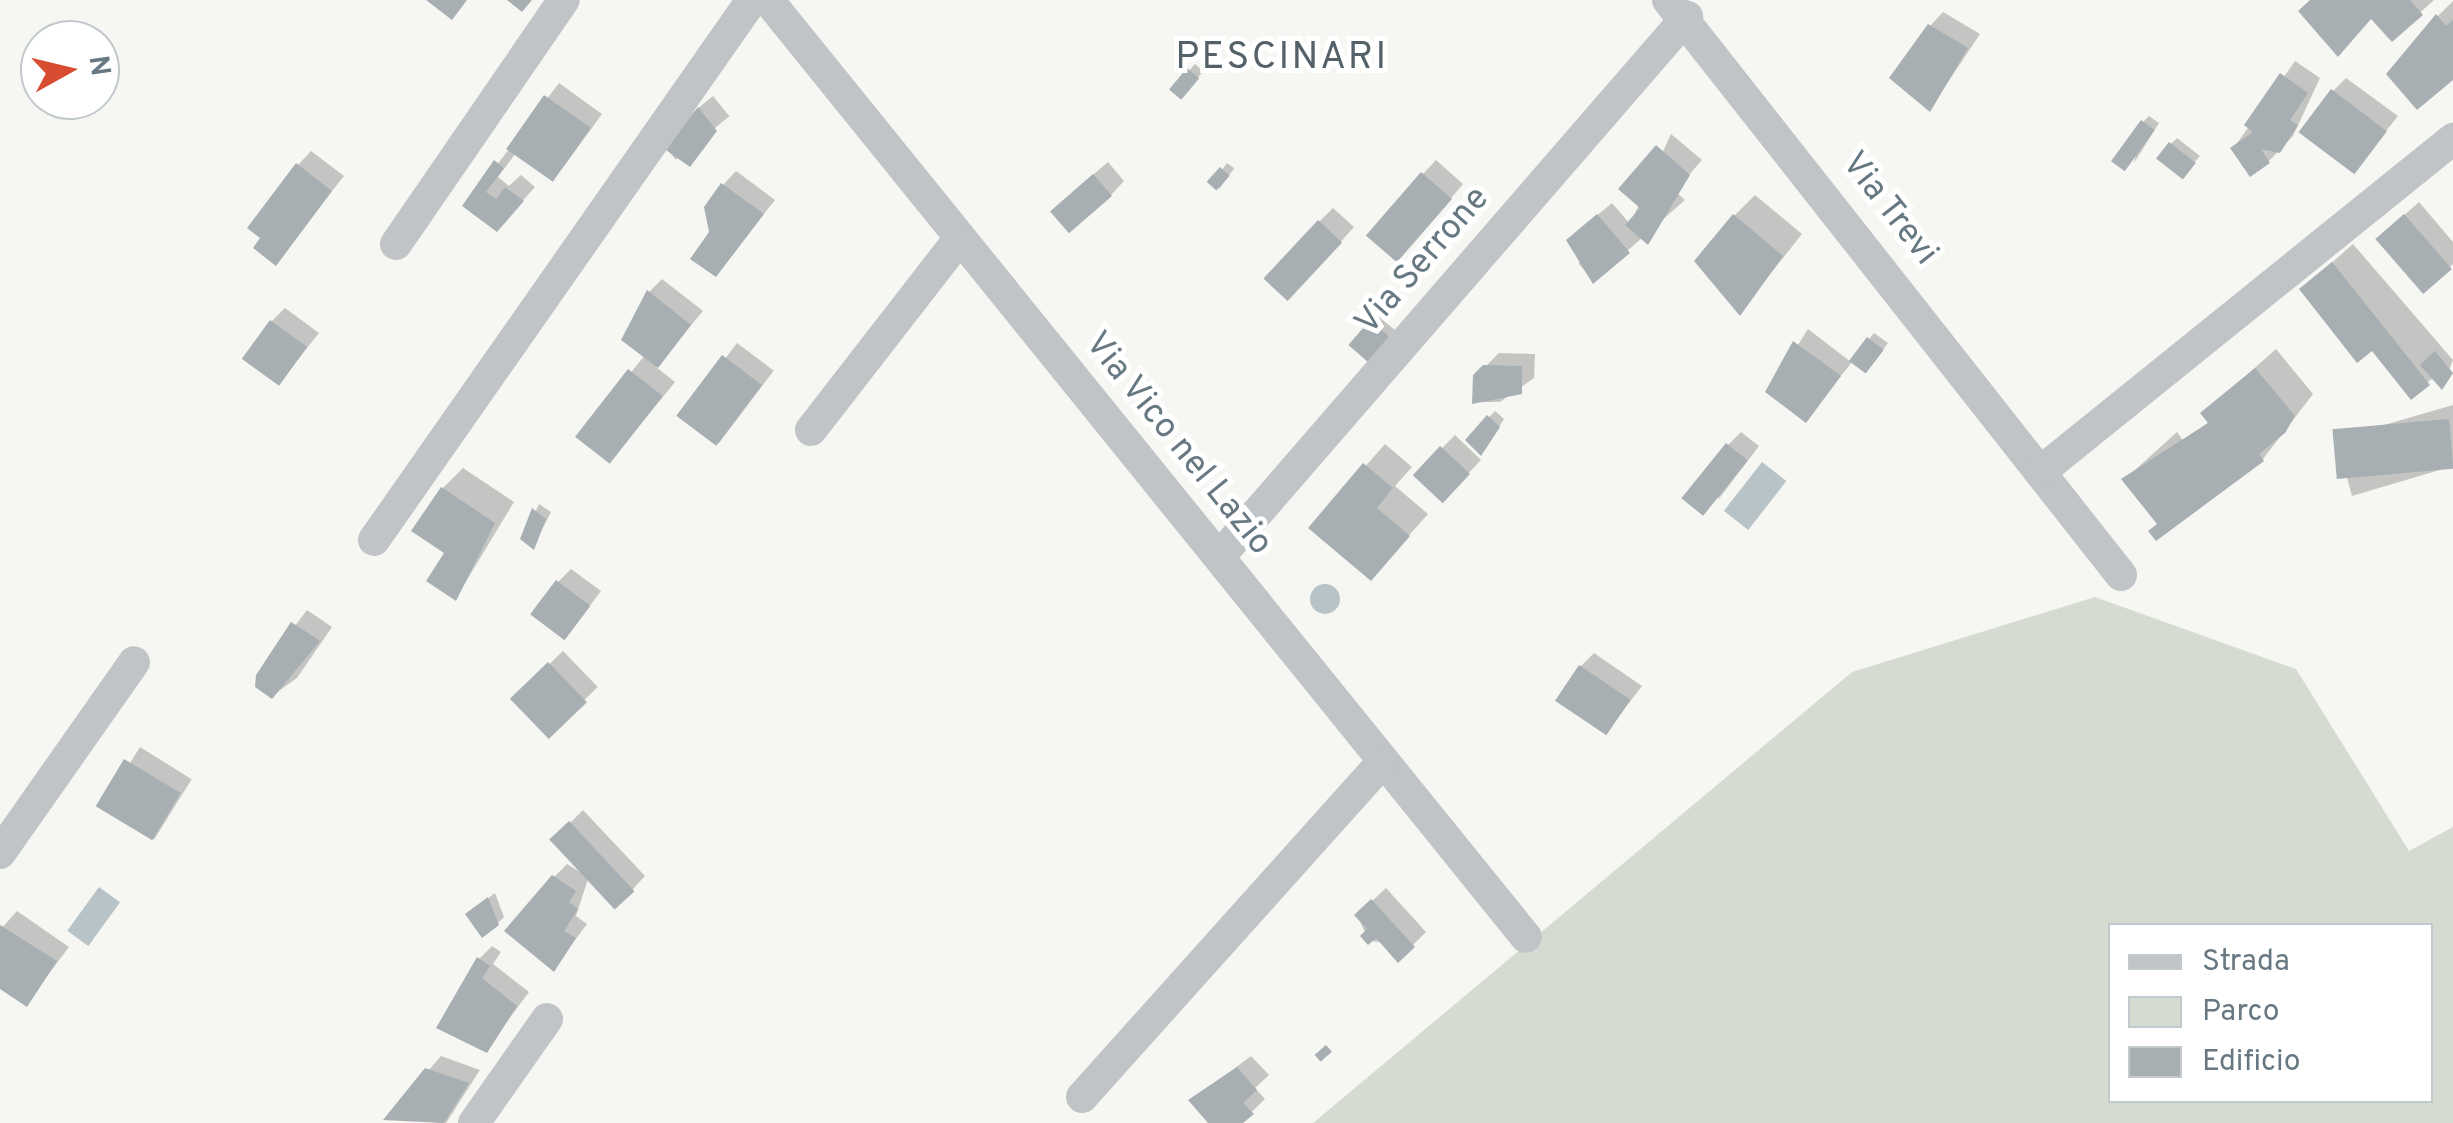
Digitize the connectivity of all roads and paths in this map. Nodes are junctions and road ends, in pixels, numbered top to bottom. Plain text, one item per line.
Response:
1 (564, 0) edge
2 (752, 0) edge
3 (768, 0) edge
4 (1678, 9) edge
5 (2453, 138) edge
6 (960, 238) junction
7 (396, 244) dead end
8 (811, 430) dead end
9 (2040, 472) junction
10 (374, 540) dead end
11 (1218, 557) junction
12 (2121, 575) dead end
13 (134, 662) dead end
14 (1383, 761) junction
15 (0, 854) edge
16 (1526, 938) dead end
17 (547, 1019) dead end
18 (1082, 1097) dead end
19 (474, 1123) edge

1 - 7 street
2 - 10 street
3 - 6 street, Via Vico nel Lazio
4 - 9 street, Via Trevi
4 - 11 street, Via Serrone
5 - 9 street
6 - 8 street
6 - 11 street, Via Vico nel Lazio
9 - 12 street, Via Trevi
11 - 14 street, Via Vico nel Lazio
13 - 15 street
14 - 16 street, Via Vico nel Lazio
14 - 18 street
17 - 19 street

